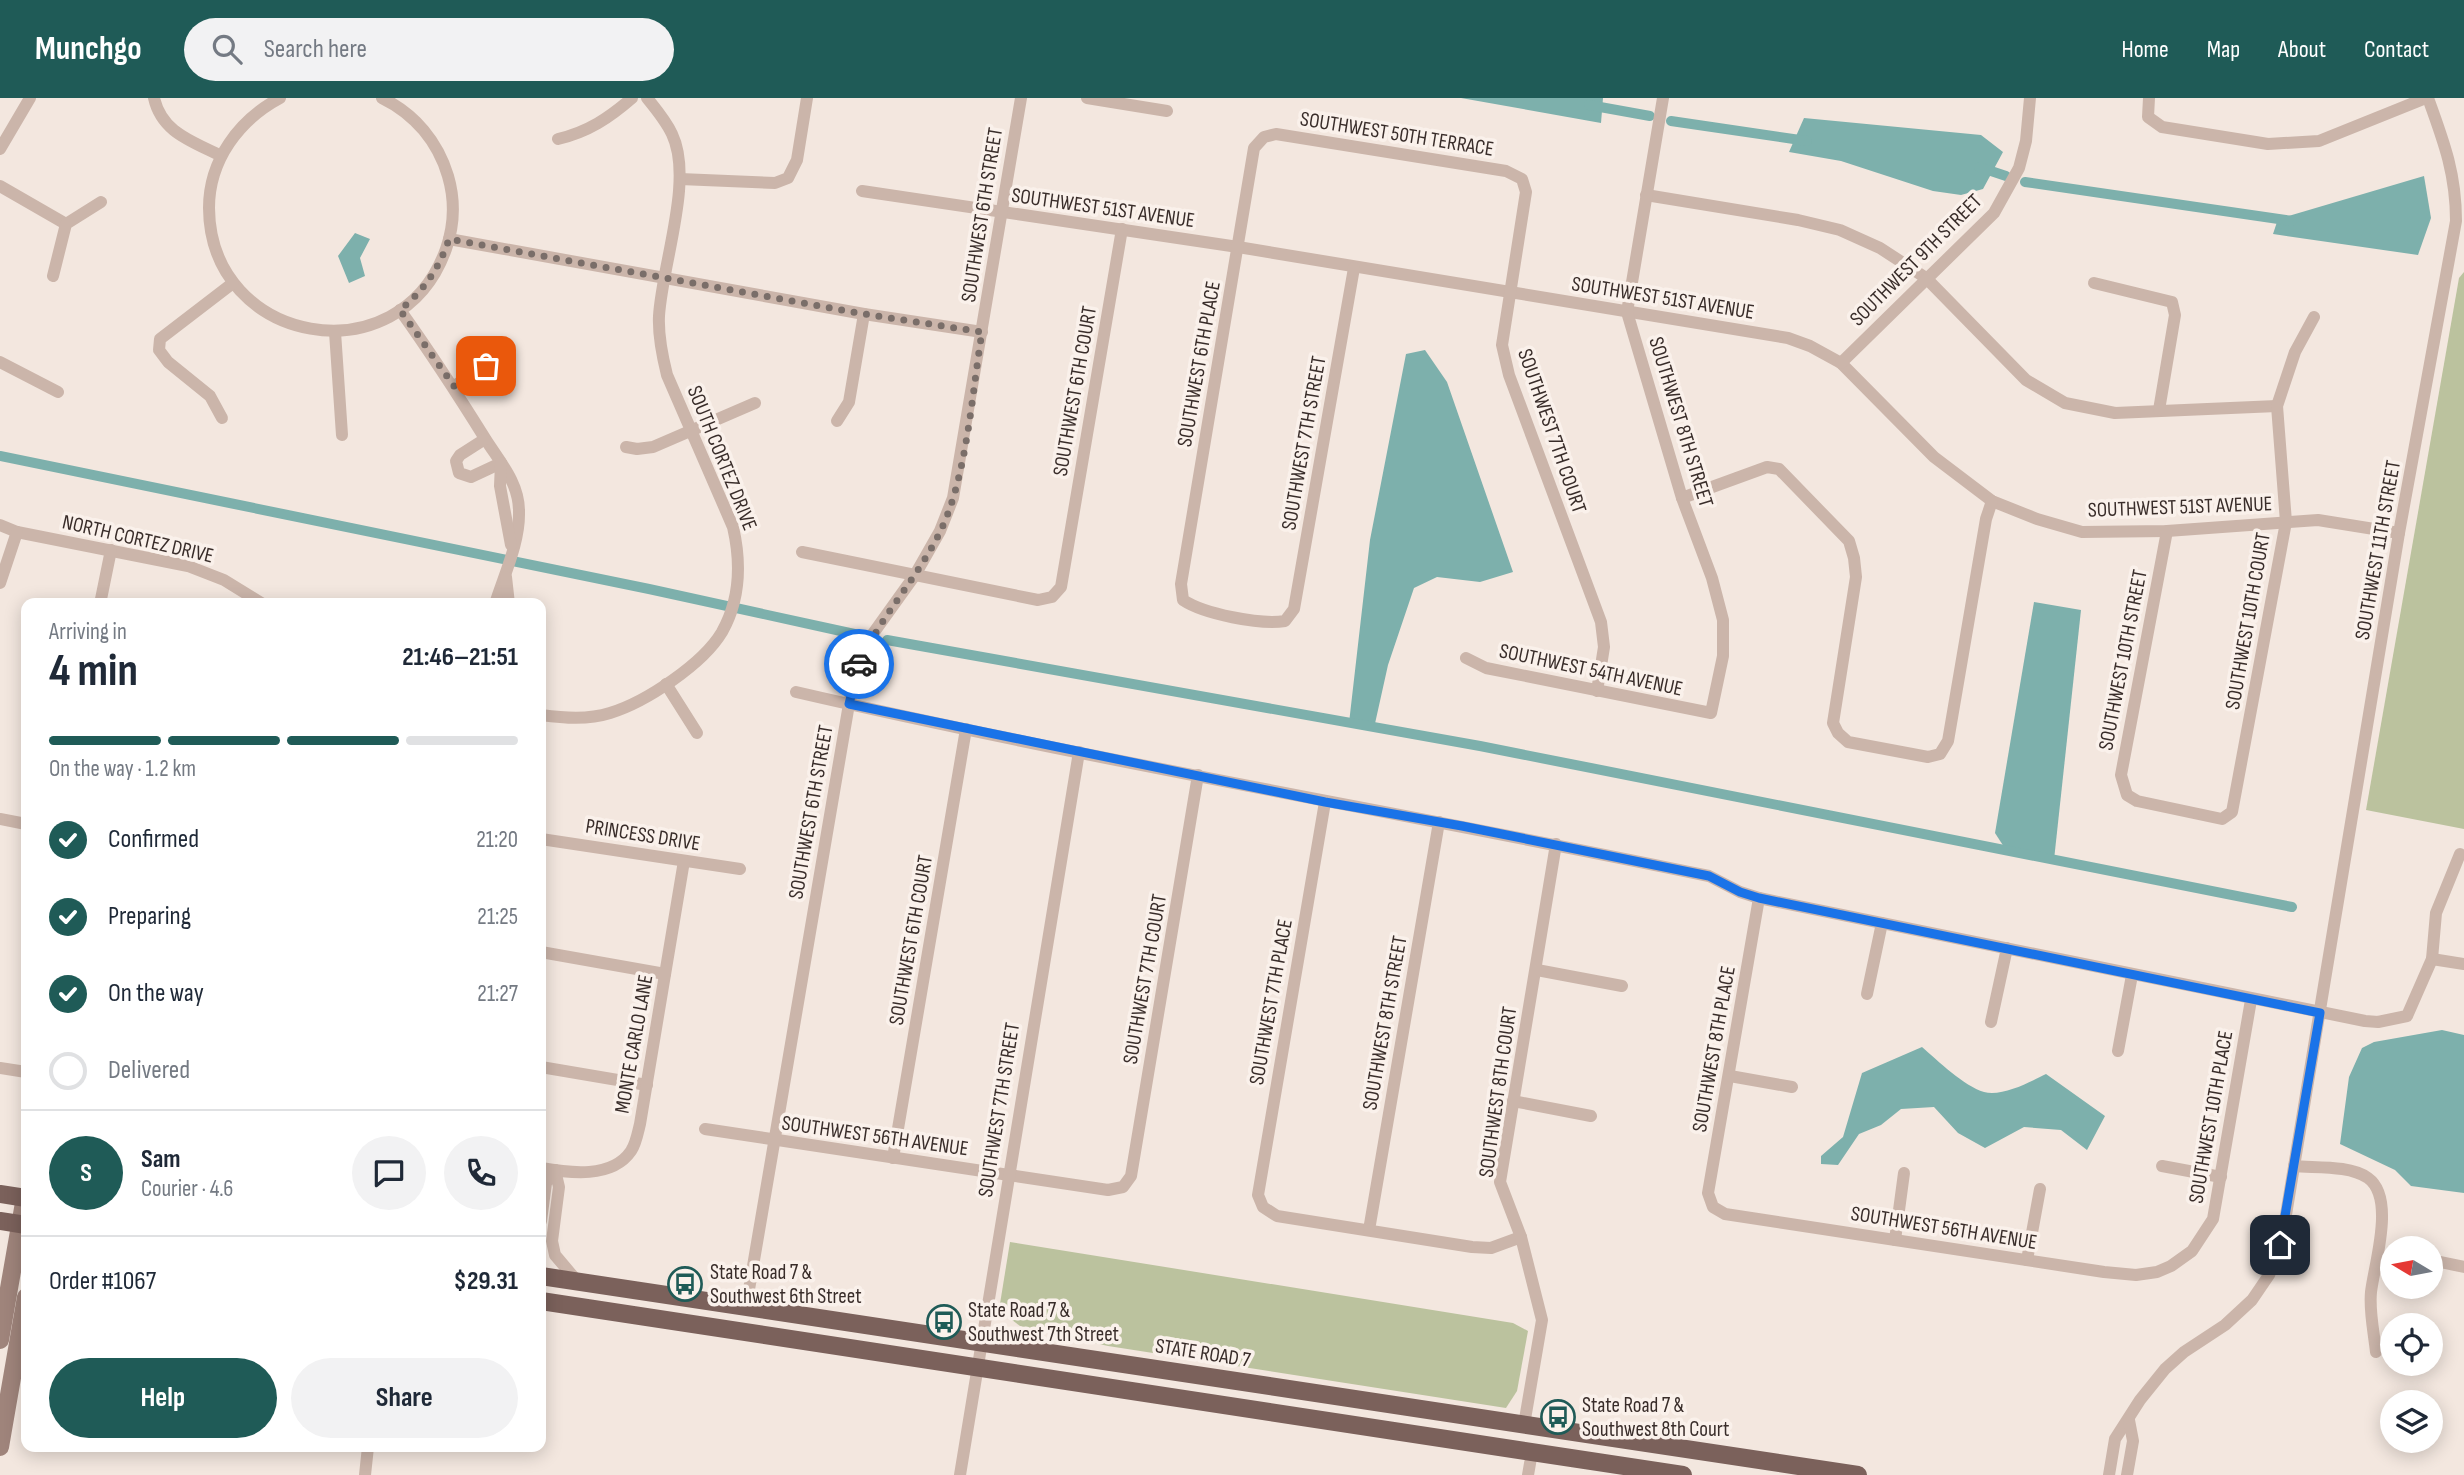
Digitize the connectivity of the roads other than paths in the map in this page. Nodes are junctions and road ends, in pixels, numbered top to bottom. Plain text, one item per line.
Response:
1 (30, 98) edge
2 (154, 98) edge
3 (280, 98) edge
4 (382, 98) edge
5 (632, 98) edge
6 (647, 98) edge
7 (807, 98) edge
8 (1021, 98) edge
9 (1087, 98) edge
10 (1663, 98) edge
11 (2030, 98) edge
12 (2149, 98) edge
13 (2427, 98) edge
14 (1167, 111) dead end
15 (1264, 137) joint
16 (558, 139) dead end
17 (0, 149) edge
18 (221, 156) junction
19 (680, 179) junction
20 (1522, 179) joint
21 (0, 187) edge
22 (862, 191) dead end
23 (1646, 195) junction
24 (101, 202) dead end
25 (1003, 213) junction
26 (66, 224) junction
27 (1122, 229) junction
28 (449, 239) junction
29 (1238, 247) junction
30 (1354, 268) junction
31 (53, 276) dead end
32 (664, 277) junction
33 (1926, 278) junction
34 (233, 283) junction
35 (2094, 283) dead end
36 (1509, 291) junction
37 (400, 310) junction
38 (1627, 312) junction
39 (864, 314) junction
40 (2314, 317) dead end
41 (335, 332) junction
42 (982, 332) junction
43 (502, 356) dead end
44 (0, 362) edge
45 (1841, 363) junction
46 (454, 386) junction
47 (58, 391) dead end
48 (755, 403) dead end
49 (2277, 406) junction
50 (2159, 410) junction
51 (222, 418) dead end
52 (837, 421) dead end
53 (690, 428) junction
54 (342, 435) dead end
55 (485, 439) junction
56 (626, 447) dead end
57 (501, 463) junction
58 (1682, 498) junction
59 (1992, 501) junction
60 (2286, 522) junction
61 (0, 525) edge
62 (2166, 531) junction
63 (17, 532) junction
64 (2399, 533) junction
65 (111, 550) junction
66 (802, 552) dead end
67 (915, 575) junction
68 (506, 576) junction
69 (0, 583) edge
70 (101, 598) edge
71 (244, 598) edge
72 (497, 598) edge
73 (508, 598) edge
74 (1285, 621) joint
75 (1466, 658) dead end
76 (666, 684) junction
77 (1597, 691) junction
78 (796, 692) dead end
79 (849, 704) junction
80 (1711, 713) joint
81 (546, 715) edge
82 (966, 729) junction
83 (697, 733) dead end
84 (1079, 752) junction
85 (1198, 775) junction
86 (2127, 795) joint
87 (1325, 802) junction
88 (0, 819) edge
89 (1439, 822) junction
90 (21, 823) edge
91 (546, 841) edge
92 (1556, 844) junction
93 (2460, 854) dead end
94 (684, 861) junction
95 (740, 869) dead end
96 (1759, 898) junction
97 (1882, 923) junction
98 (2007, 948) junction
99 (546, 953) edge
100 (2432, 960) junction
101 (2464, 964) edge
102 (1537, 970) junction
103 (665, 974) junction
104 (2132, 975) junction
105 (1622, 986) dead end
106 (1867, 994) dead end
107 (2250, 1000) junction
108 (2320, 1013) junction
109 (1991, 1022) dead end
110 (2118, 1051) dead end
111 (0, 1068) edge
112 (546, 1068) edge
113 (21, 1071) edge
114 (1730, 1076) junction
115 (647, 1085) junction
116 (1792, 1087) dead end
117 (1513, 1101) junction
118 (1591, 1116) dead end
119 (705, 1129) dead end
120 (774, 1140) junction
121 (893, 1158) junction
122 (2294, 1166) junction
123 (2162, 1167) dead end
124 (546, 1169) edge
125 (555, 1170) junction
126 (1904, 1173) dead end
127 (1008, 1175) junction
128 (2221, 1177) junction
129 (546, 1183) edge
130 (1123, 1187) joint
131 (2040, 1189) dead end
132 (0, 1194) edge
133 (21, 1195) edge
134 (1713, 1207) joint
135 (0, 1221) edge
136 (21, 1225) edge
137 (1369, 1230) junction
138 (21, 1235) edge
139 (2385, 1236) edge
140 (1521, 1237) junction
141 (1895, 1240) junction
142 (2027, 1260) junction
143 (2443, 1263) edge
144 (2171, 1266) joint
145 (2380, 1266) edge
146 (2464, 1267) edge
147 (546, 1277) edge
148 (577, 1281) junction
149 (546, 1302) edge
150 (746, 1307) junction
151 (699, 1325) junction
152 (21, 1326) edge
153 (0, 1340) edge
154 (983, 1343) junction
155 (2376, 1352) dead end
156 (979, 1368) junction
157 (2129, 1420) junction
158 (1524, 1424) junction
159 (1569, 1432) junction
160 (1470, 1443) junction
161 (0, 1447) edge
162 (367, 1452) edge
163 (1532, 1452) junction
164 (1821, 1472) edge
165 (365, 1475) edge
166 (960, 1475) edge
167 (1528, 1475) edge
168 (1683, 1475) edge
169 (1858, 1475) edge
170 (2109, 1475) edge
171 (2127, 1475) edge

1 - 17 street
2 - 18 street
3 - 18 street
4 - 28 street
5 - 16 street
6 - 19 street, SOUTH CORTEZ DRIVE
7 - 19 street
8 - 25 street, SOUTHWEST 6TH STREET
9 - 14 street
10 - 23 street, SOUTHWEST 8TH STREET
11 - 33 street, SOUTHWEST 9TH STREET
12 - 13 street
13 - 64 street, SOUTHWEST 11TH STREET
15 - 20 street, SOUTHWEST 50TH TERRACE
15 - 29 street, SOUTHWEST 6TH PLACE
18 - 34 street
19 - 32 street, SOUTH CORTEZ DRIVE
20 - 36 street, SOUTHWEST 7TH COURT
21 - 26 street
22 - 25 street, SOUTHWEST 51ST AVENUE
23 - 33 street
23 - 38 street, SOUTHWEST 8TH STREET
24 - 26 street
25 - 27 street, SOUTHWEST 51ST AVENUE
25 - 42 street, SOUTHWEST 6TH STREET
26 - 31 street
27 - 29 street, SOUTHWEST 51ST AVENUE
27 - 67 street, SOUTHWEST 6TH COURT
28 - 32 street
28 - 37 street
29 - 30 street, SOUTHWEST 51ST AVENUE
29 - 74 street, SOUTHWEST 6TH PLACE
30 - 36 street, SOUTHWEST 51ST AVENUE
30 - 74 street, SOUTHWEST 7TH STREET
32 - 39 street
32 - 53 street, SOUTH CORTEZ DRIVE
33 - 45 street, SOUTHWEST 9TH STREET
33 - 50 street
34 - 41 street
34 - 51 street
35 - 50 street
36 - 38 street, SOUTHWEST 51ST AVENUE
36 - 77 street, SOUTHWEST 7TH COURT
37 - 41 street
37 - 46 street
38 - 45 street, SOUTHWEST 51ST AVENUE
38 - 58 street, SOUTHWEST 8TH STREET
39 - 42 street
39 - 52 street
40 - 49 street, SOUTHWEST 10TH COURT
41 - 54 street
42 - 67 street, SOUTHWEST 6TH STREET
43 - 46 street
44 - 47 street
45 - 59 street, SOUTHWEST 51ST AVENUE
46 - 55 street
48 - 53 street
49 - 50 street
49 - 60 street, SOUTHWEST 10TH COURT
53 - 56 street
53 - 76 street, SOUTH CORTEZ DRIVE
55 - 57 street
55 - 57 street
57 - 68 street
58 - 59 street
58 - 80 street, SOUTHWEST 8TH STREET
59 - 62 street, SOUTHWEST 51ST AVENUE
60 - 62 street, SOUTHWEST 51ST AVENUE
60 - 64 street, SOUTHWEST 51ST AVENUE
60 - 86 street, SOUTHWEST 10TH COURT
61 - 63 street, NORTH CORTEZ DRIVE
62 - 86 street, SOUTHWEST 10TH STREET
63 - 65 street, NORTH CORTEZ DRIVE
63 - 69 street
64 - 108 street, SOUTHWEST 11TH STREET
65 - 70 street
65 - 71 street, NORTH CORTEZ DRIVE
66 - 67 street
67 - 79 street, SOUTHWEST 6TH STREET
68 - 72 street
68 - 73 street
75 - 77 street, SOUTHWEST 54TH AVENUE
76 - 81 street, SOUTH CORTEZ DRIVE
76 - 83 street
77 - 80 street, SOUTHWEST 54TH AVENUE
78 - 79 street
79 - 82 street
79 - 120 street, SOUTHWEST 6TH STREET
82 - 84 street
82 - 121 street, SOUTHWEST 6TH COURT
84 - 85 street
84 - 127 street, SOUTHWEST 7TH STREET
85 - 87 street
85 - 130 street, SOUTHWEST 7TH COURT
87 - 89 street
87 - 137 street, SOUTHWEST 7TH PLACE
88 - 90 street
89 - 92 street
89 - 137 street, SOUTHWEST 8TH STREET
91 - 94 street, PRINCESS DRIVE
92 - 96 street
92 - 102 street, SOUTHWEST 8TH COURT
93 - 100 street
94 - 95 street, PRINCESS DRIVE
94 - 103 street, MONTE CARLO LANE
96 - 97 street
96 - 114 street, SOUTHWEST 8TH PLACE
97 - 98 street
97 - 106 street
98 - 104 street
98 - 109 street
99 - 103 street
100 - 101 street
100 - 108 street
102 - 105 street
102 - 117 street, SOUTHWEST 8TH COURT
103 - 115 street, MONTE CARLO LANE
104 - 107 street
104 - 110 street
107 - 108 street
107 - 128 street, SOUTHWEST 10TH PLACE
108 - 122 street, SOUTHWEST 11TH STREET
111 - 113 street
112 - 115 street
114 - 116 street
114 - 134 street, SOUTHWEST 8TH PLACE
115 - 125 street, MONTE CARLO LANE
117 - 118 street
117 - 140 street, SOUTHWEST 8TH COURT
119 - 120 street, SOUTHWEST 56TH AVENUE
120 - 121 street, SOUTHWEST 56TH AVENUE
120 - 150 street, SOUTHWEST 6TH STREET
121 - 127 street, SOUTHWEST 56TH AVENUE
122 - 139 street
122 - 157 street, SOUTHWEST 11TH STREET
123 - 128 street
124 - 125 street, MONTE CARLO LANE
125 - 129 street
125 - 148 street
126 - 141 street
127 - 130 street, SOUTHWEST 56TH AVENUE
127 - 154 street, SOUTHWEST 7TH STREET
128 - 144 street, SOUTHWEST 10TH PLACE
131 - 142 street
132 - 133 main road
134 - 141 street, SOUTHWEST 56TH AVENUE
135 - 136 main road
137 - 140 street
138 - 153 main road
140 - 158 street, SOUTHWEST 8TH COURT
141 - 142 street, SOUTHWEST 56TH AVENUE
142 - 144 street, SOUTHWEST 56TH AVENUE
143 - 146 street
145 - 155 street
147 - 148 main road, STATE ROAD 7
148 - 150 main road, STATE ROAD 7
149 - 151 main road
150 - 151 main road
150 - 154 main road, STATE ROAD 7
151 - 156 main road
152 - 161 main road
154 - 156 street, SOUTHWEST 7TH STREET
154 - 158 main road, STATE ROAD 7
156 - 160 main road
156 - 166 street, SOUTHWEST 7TH STREET
157 - 170 street, SOUTHWEST 11TH STREET
157 - 171 street
158 - 159 main road, STATE ROAD 7
158 - 160 main road
159 - 163 main road
159 - 164 main road, STATE ROAD 7
160 - 163 main road
162 - 165 street
163 - 167 street
163 - 168 main road
164 - 169 main road, STATE ROAD 7

